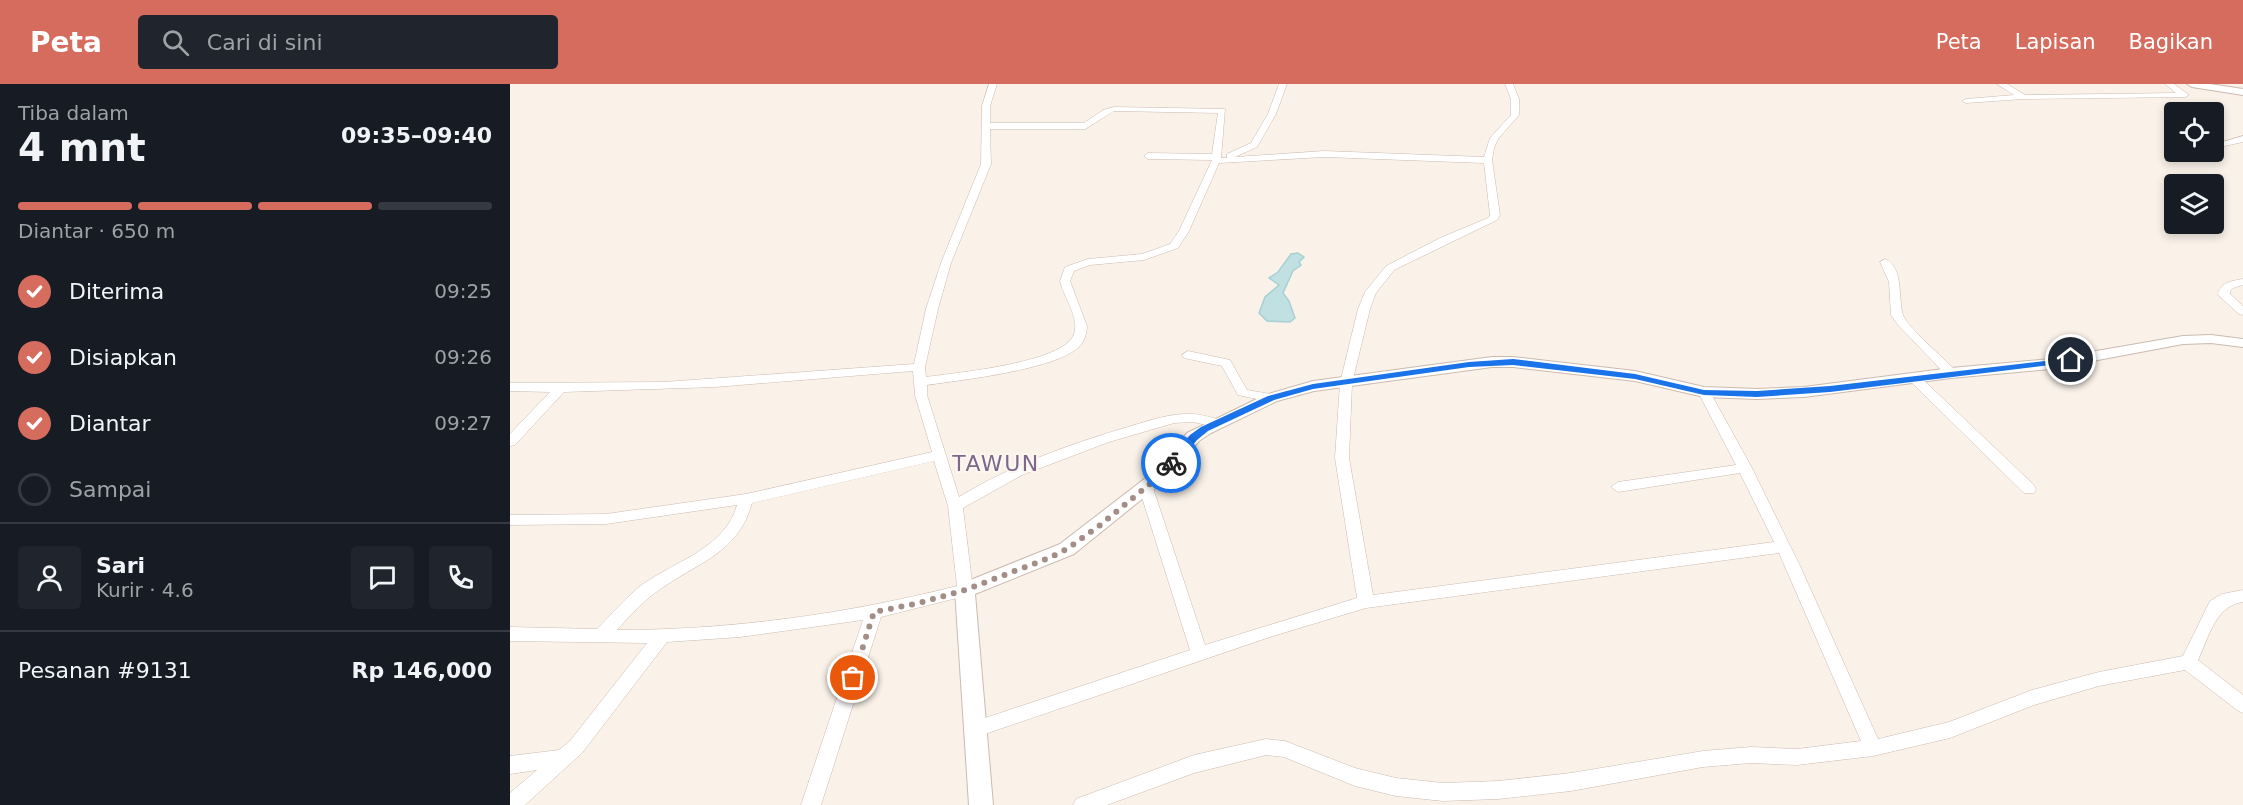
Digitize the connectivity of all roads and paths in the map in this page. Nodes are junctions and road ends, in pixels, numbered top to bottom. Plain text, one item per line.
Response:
1 (993, 84) edge
2 (1283, 84) edge
3 (1509, 84) edge
4 (2001, 84) edge
5 (2169, 84) edge
6 (2192, 84) edge
7 (2243, 92) edge
8 (2023, 97) junction
9 (1966, 101) dead end
10 (985, 126) junction
11 (2243, 139) edge
12 (2224, 143) edge
13 (1148, 156) dead end
14 (1216, 159) junction
15 (1488, 160) junction
16 (1885, 262) dead end
17 (2243, 282) edge
18 (2243, 312) edge
19 (2243, 343) edge
20 (1188, 355) dead end
21 (919, 367) junction
22 (1951, 373) junction
23 (1914, 378) junction
24 (919, 382) junction
25 (1346, 383) junction
26 (510, 387) edge
27 (560, 389) junction
28 (1704, 392) junction
29 (1271, 398) junction
30 (1216, 423) junction
31 (510, 442) edge
32 (938, 455) junction
33 (1745, 468) junction
34 (1618, 487) dead end
35 (1146, 488) junction
36 (2029, 489) dead end
37 (746, 499) junction
38 (955, 506) junction
39 (510, 520) edge
40 (1782, 548) junction
41 (965, 590) junction
42 (2243, 596) edge
43 (1366, 602) junction
44 (874, 612) junction
45 (510, 634) edge
46 (602, 635) junction
47 (662, 636) junction
48 (1200, 654) junction
49 (2188, 662) junction
50 (2243, 705) edge
51 (976, 729) junction
52 (1873, 748) junction
53 (564, 758) junction
54 (510, 765) edge
55 (977, 804) edge
56 (511, 805) edge
57 (810, 805) edge
58 (1083, 805) edge

1 - 10 street
2 - 14 street
3 - 15 street
4 - 8 street
5 - 8 street
6 - 7 street
8 - 9 street
10 - 14 street
10 - 21 street
11 - 12 street
13 - 14 street
14 - 15 street
14 - 24 street
15 - 25 street
16 - 22 street
17 - 18 street
19 - 22 street
20 - 29 street
21 - 24 street
21 - 27 street
22 - 23 street
23 - 28 street
23 - 36 street
24 - 32 street
25 - 28 street
25 - 29 street
25 - 43 street
26 - 27 street
27 - 31 street
28 - 33 street
29 - 30 street
30 - 35 street
30 - 38 street
32 - 37 street
32 - 38 street
33 - 34 street
33 - 40 street
35 - 41 street
35 - 48 street
37 - 39 street
37 - 46 street
38 - 41 street
40 - 43 street
40 - 52 street
41 - 44 street
41 - 51 street
42 - 49 street
43 - 48 street
44 - 47 street
44 - 57 street
45 - 46 street
46 - 47 street
47 - 53 street
48 - 51 street
49 - 50 street
49 - 52 street
51 - 55 street
52 - 58 street
53 - 54 street
53 - 56 street

